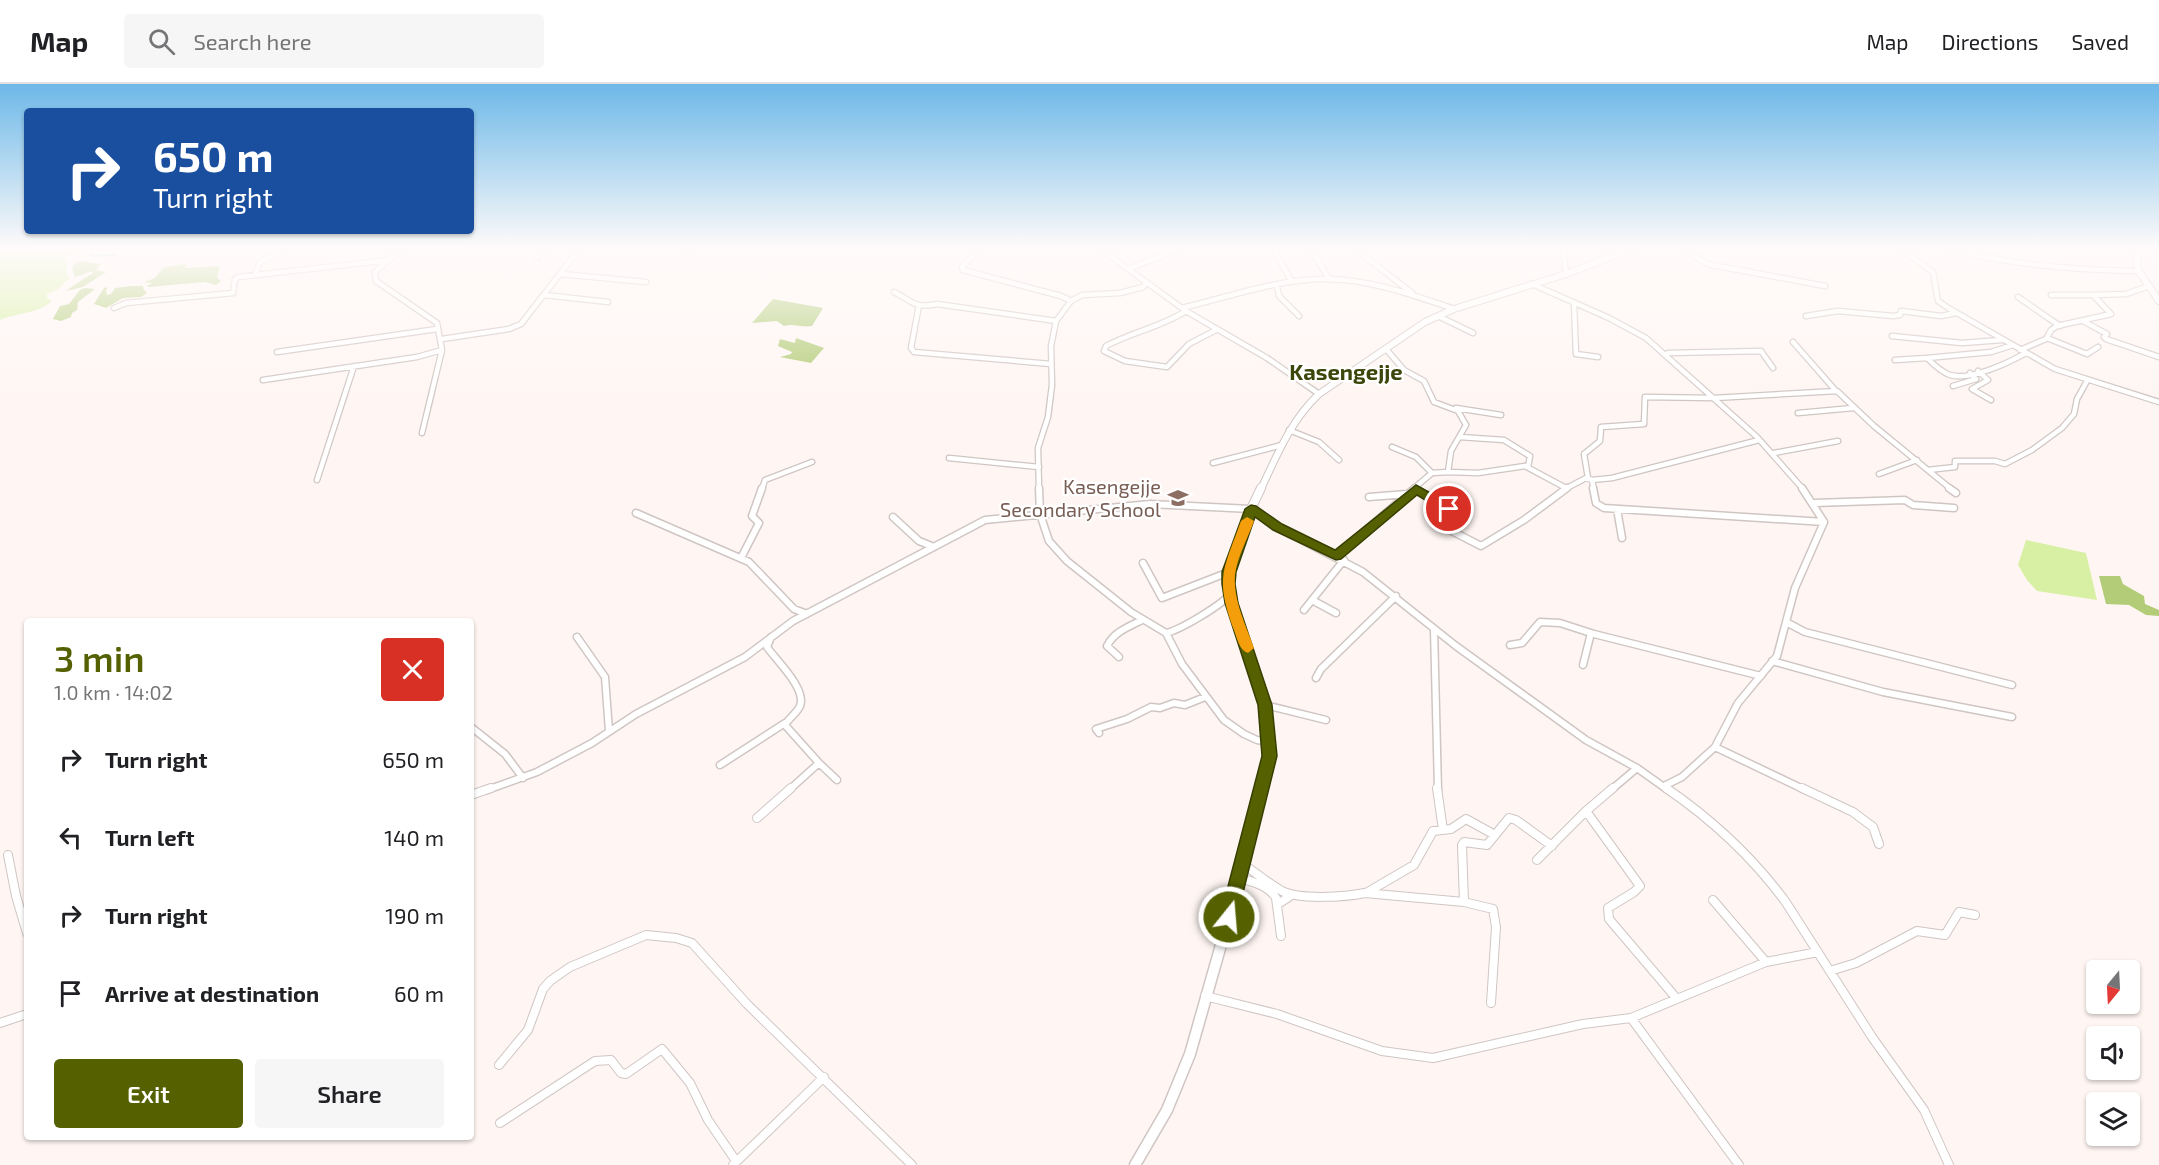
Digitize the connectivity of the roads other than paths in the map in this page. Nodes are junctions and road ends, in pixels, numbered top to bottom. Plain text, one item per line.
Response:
1 (175, 298) edge
2 (401, 298) edge
3 (541, 298) edge
4 (576, 298) edge
5 (906, 298) edge
6 (1066, 298) edge
7 (1078, 298) edge
8 (1169, 298) edge
9 (1227, 298) edge
10 (1281, 298) edge
11 (1425, 298) edge
12 (1487, 298) edge
13 (1562, 298) edge
14 (1938, 298) edge
15 (2020, 298) edge
16 (2096, 298) edge
17 (1071, 301) junction
18 (608, 302) dead end
19 (1574, 304) junction
20 (919, 305) junction
21 (114, 308) dead end
22 (1184, 309) junction
23 (1454, 309) junction
24 (1956, 313) junction
25 (1299, 316) dead end
26 (1438, 316) junction
27 (1806, 316) dead end
28 (2082, 320) junction
29 (1056, 321) junction
30 (2060, 326) junction
31 (437, 328) junction
32 (1216, 330) junction
33 (1473, 333) dead end
34 (1892, 336) dead end
35 (2047, 338) junction
36 (441, 339) junction
37 (2003, 340) junction
38 (1793, 342) dead end
39 (2013, 345) junction
40 (2098, 347) dead end
41 (1386, 349) junction
42 (442, 351) junction
43 (2023, 351) junction
44 (277, 352) dead end
45 (1668, 353) junction
46 (1598, 357) dead end
47 (2159, 357) edge
48 (1927, 358) junction
49 (1895, 360) dead end
50 (1051, 364) junction
51 (354, 366) junction
52 (1773, 368) dead end
53 (1978, 371) junction
54 (1970, 373) junction
55 (264, 380) dead end
56 (2087, 381) junction
57 (1953, 386) dead end
58 (1837, 392) junction
59 (1319, 394) junction
60 (1714, 398) junction
61 (1991, 400) dead end
62 (2159, 402) edge
63 (1453, 408) junction
64 (1853, 408) junction
65 (1798, 413) dead end
66 (1501, 415) dead end
67 (1290, 430) junction
68 (422, 433) dead end
69 (1460, 437) junction
70 (1759, 440) junction
71 (1838, 441) dead end
72 (1282, 445) junction
73 (1392, 447) dead end
74 (1774, 453) junction
75 (949, 458) dead end
76 (1339, 459) dead end
77 (1917, 460) junction
78 (812, 462) dead end
79 (1213, 463) dead end
80 (1040, 467) junction
81 (1528, 467) junction
82 (1928, 470) junction
83 (1448, 472) junction
84 (1432, 473) junction
85 (1879, 474) dead end
86 (1590, 479) junction
87 (317, 480) dead end
88 (1566, 488) junction
89 (1416, 489) junction
90 (1956, 493) dead end
91 (1408, 494) junction
92 (1369, 497) dead end
93 (1814, 503) junction
94 (1954, 508) dead end
95 (1251, 509) junction
96 (1617, 509) junction
97 (636, 513) dead end
98 (1040, 514) junction
99 (893, 517) dead end
100 (1824, 522) junction
101 (1622, 538) dead end
102 (934, 547) junction
103 (1336, 556) junction
104 (741, 558) junction
105 (1344, 560) junction
106 (1143, 563) dead end
107 (1229, 572) junction
108 (1230, 594) junction
109 (1396, 596) junction
110 (1312, 600) junction
111 (1304, 610) dead end
112 (1336, 613) dead end
113 (807, 614) junction
114 (1142, 620) junction
115 (1786, 622) junction
116 (1434, 630) junction
117 (1166, 633) junction
118 (1591, 633) junction
119 (772, 636) junction
120 (577, 637) dead end
121 (1510, 645) dead end
122 (1119, 657) dead end
123 (1772, 661) junction
124 (1583, 665) dead end
125 (1761, 676) junction
126 (1316, 678) dead end
127 (2012, 685) dead end
128 (1205, 697) junction
129 (1265, 705) junction
130 (2012, 717) dead end
131 (1326, 720) dead end
132 (785, 723) junction
133 (474, 729) edge
134 (609, 732) junction
135 (1099, 733) dead end
136 (1270, 742) junction
137 (1715, 747) junction
138 (819, 763) junction
139 (720, 765) dead end
140 (1637, 768) junction
141 (523, 778) junction
142 (837, 780) dead end
143 (1664, 786) junction
144 (474, 794) edge
145 (1586, 811) junction
146 (757, 818) dead end
147 (1443, 830) junction
148 (1495, 835) junction
149 (1879, 843) dead end
150 (1552, 846) junction
151 (8, 855) dead end
152 (1537, 860) dead end
153 (1243, 864) junction
154 (1240, 878) junction
155 (1365, 893) junction
156 (1292, 895) junction
157 (1713, 900) dead end
158 (1464, 902) junction
159 (1278, 904) junction
160 (1976, 915) dead end
161 (24, 923) edge
162 (1281, 936) dead end
163 (1818, 952) junction
164 (1766, 962) junction
165 (1830, 971) junction
166 (1205, 996) junction
167 (1677, 999) junction
168 (1491, 1003) dead end
169 (24, 1015) edge
170 (1631, 1018) junction
171 (0, 1023) edge
172 (499, 1065) dead end
173 (824, 1077) junction
174 (500, 1123) dead end
175 (734, 1163) edge
176 (912, 1165) edge
177 (1135, 1165) edge
178 (1739, 1165) edge
179 (1949, 1165) edge

1 - 21 street
2 - 31 street
3 - 36 street
4 - 18 street
5 - 20 street
6 - 17 street
7 - 17 street
8 - 22 street
9 - 22 street
10 - 25 street
11 - 23 street
12 - 23 street
13 - 19 street
14 - 24 street
15 - 30 street
16 - 28 street
17 - 29 street
19 - 45 street
19 - 46 street
20 - 29 street
20 - 50 street
22 - 32 street
22 - 32 street
23 - 26 street
24 - 27 street
24 - 37 street
26 - 33 street
26 - 41 street
28 - 30 street
28 - 47 street
29 - 50 street
30 - 35 street
31 - 36 street
31 - 44 street
32 - 59 street
34 - 37 street
35 - 40 street
35 - 43 street
36 - 42 street
37 - 39 street
38 - 58 street
39 - 43 street
39 - 48 street
41 - 59 street
41 - 63 street
42 - 51 street
42 - 68 street
43 - 53 street
43 - 56 street
45 - 52 street
45 - 60 street
48 - 49 street
48 - 54 street
50 - 80 street
51 - 55 street
51 - 87 street
53 - 54 street
53 - 61 street
54 - 57 street
56 - 62 street
56 - 82 street
58 - 60 street
58 - 64 street
59 - 67 street
60 - 70 street
60 - 86 street
63 - 66 street
63 - 69 street
64 - 65 street
64 - 77 street
67 - 72 street
67 - 76 street
69 - 81 street
69 - 83 street
70 - 74 street
70 - 86 street
71 - 74 street
72 - 79 street
72 - 95 street
73 - 84 street
74 - 93 street
75 - 80 street
77 - 82 street
77 - 85 street
78 - 104 street
80 - 98 street
81 - 83 street
81 - 88 street
82 - 90 street
83 - 84 street
84 - 89 street
86 - 88 street
86 - 96 street
88 - 89 street
89 - 91 street
91 - 92 street
91 - 103 street
93 - 94 street
93 - 100 street
95 - 98 street
95 - 103 street
95 - 107 street
96 - 100 street
96 - 101 street
97 - 104 street
98 - 102 street
98 - 114 street
99 - 102 street
100 - 115 street
102 - 113 street
103 - 105 street
104 - 113 street
105 - 109 street
105 - 110 street
106 - 107 street
107 - 108 street
108 - 117 street
108 - 129 street
109 - 116 street
109 - 126 street
110 - 111 street
110 - 112 street
113 - 119 street
114 - 117 street
114 - 122 street
115 - 123 street
115 - 127 street
116 - 140 street
116 - 147 street
117 - 128 street
118 - 121 street
118 - 124 street
118 - 125 street
119 - 132 street
119 - 134 street
120 - 134 street
123 - 125 street
123 - 130 street
125 - 137 street
128 - 135 street
128 - 136 street
129 - 131 street
129 - 136 street
132 - 138 street
132 - 139 street
133 - 141 street
134 - 141 street
136 - 153 street
137 - 143 street
137 - 149 street
138 - 142 street
138 - 146 street
140 - 143 street
140 - 145 street
141 - 144 street
143 - 163 street
145 - 150 street
145 - 167 street
147 - 148 street
147 - 155 street
148 - 150 street
148 - 158 street
150 - 152 street
151 - 161 street
153 - 154 street
153 - 156 street
154 - 159 street
154 - 166 street
155 - 156 street
155 - 158 street
156 - 159 street
157 - 164 street
158 - 168 street
159 - 162 street
160 - 165 street
163 - 164 street
163 - 165 street
164 - 167 street
165 - 179 street
166 - 170 street
166 - 177 street
167 - 170 street
169 - 171 street
170 - 178 street
172 - 173 street
173 - 175 street
173 - 176 street
174 - 175 street

